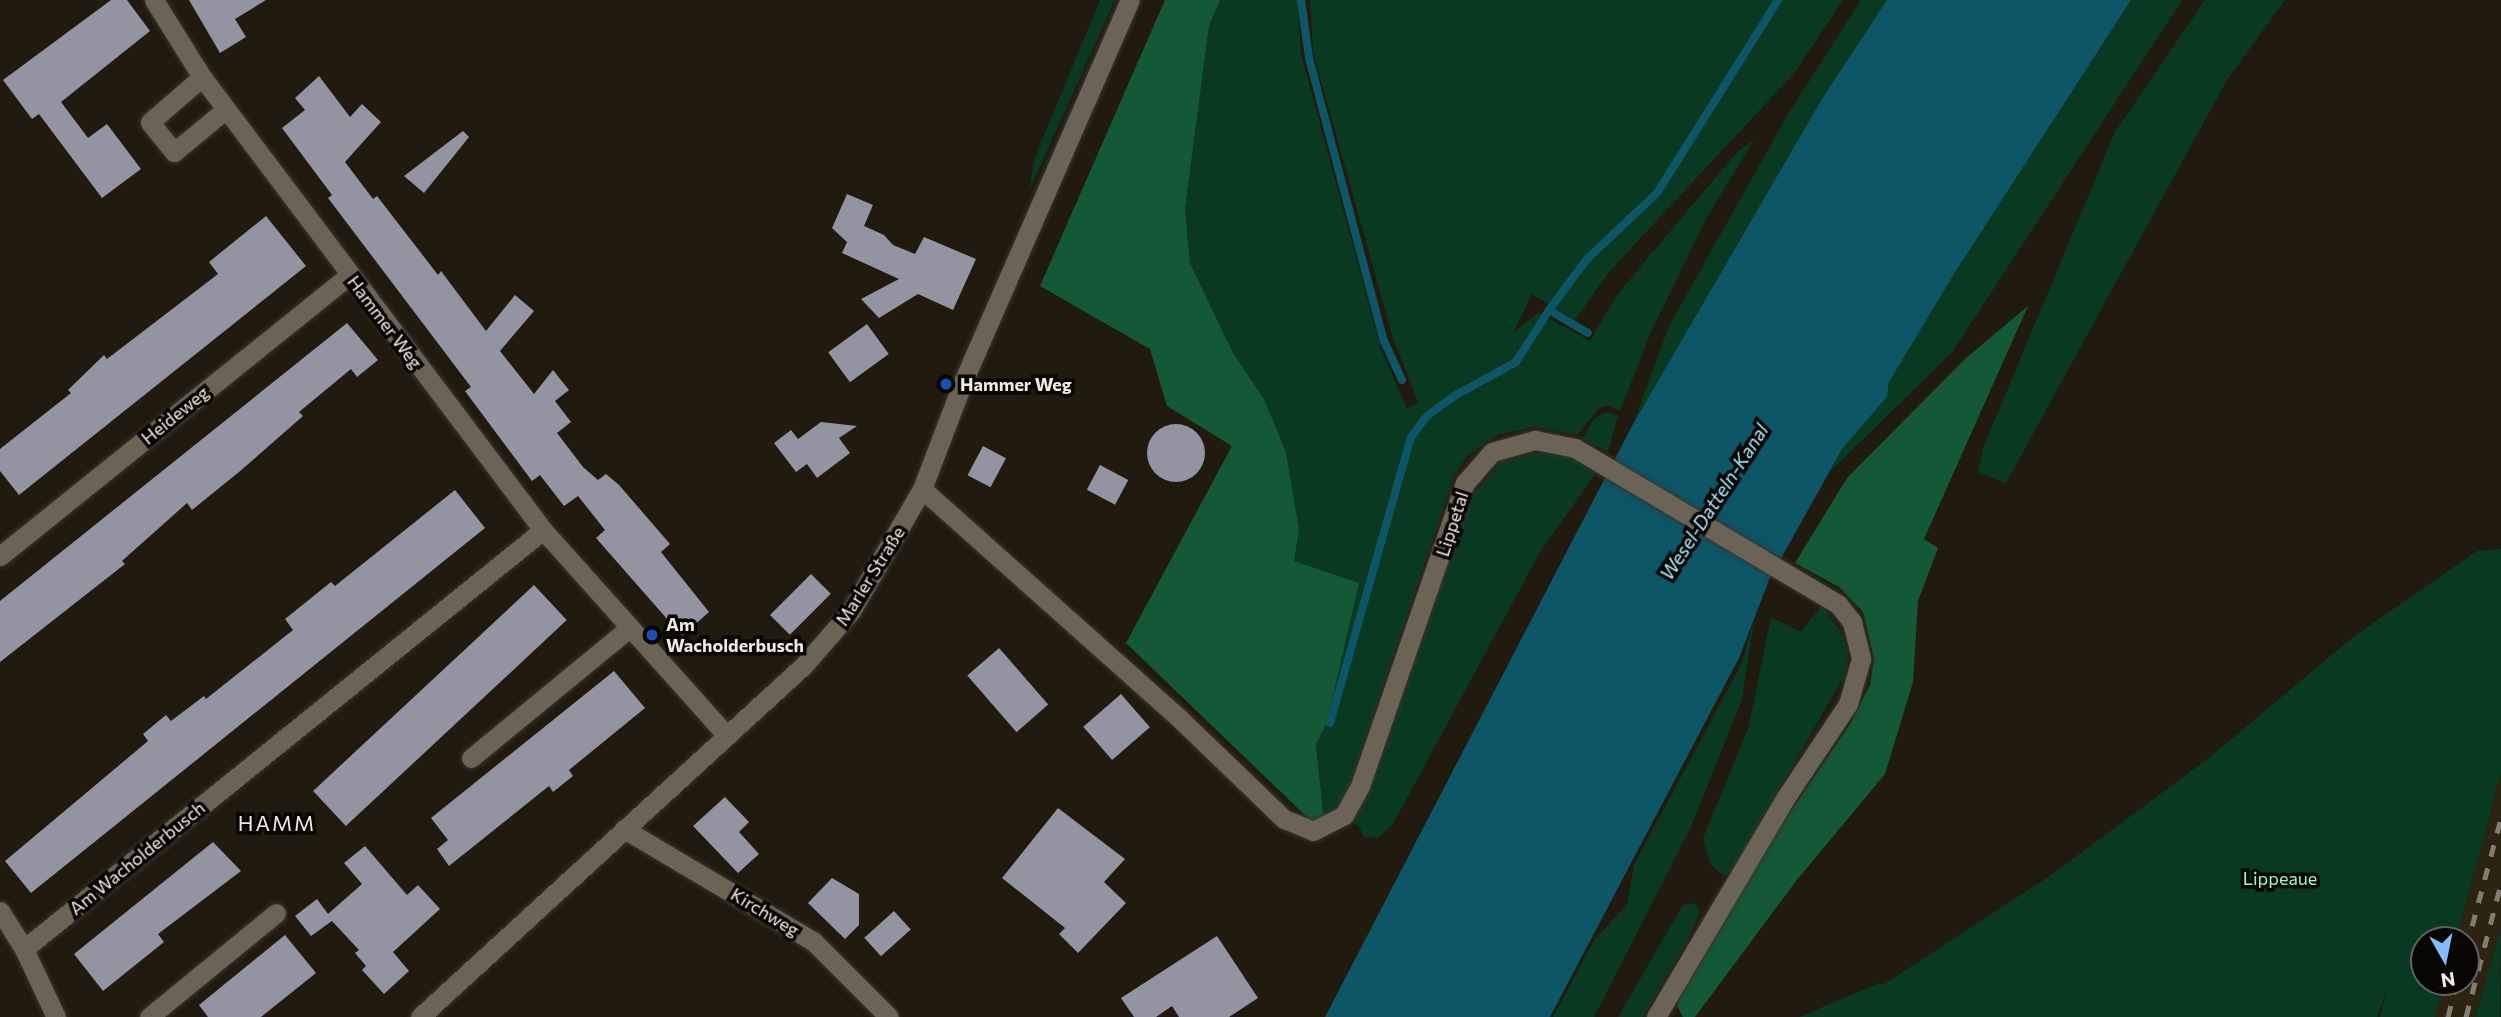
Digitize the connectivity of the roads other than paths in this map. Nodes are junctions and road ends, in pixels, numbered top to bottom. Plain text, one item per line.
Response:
1 (154, 0) edge
2 (1130, 0) edge
3 (202, 78) junction
4 (226, 110) junction
5 (350, 275) junction
6 (922, 489) junction
7 (543, 530) junction
8 (0, 555) edge
9 (628, 629) junction
10 (727, 736) junction
11 (471, 758) dead end
12 (624, 829) junction
13 (0, 911) edge
14 (276, 913) dead end
15 (24, 949) junction
16 (56, 1017) edge
17 (149, 1017) edge
18 (420, 1017) edge
19 (889, 1017) edge
20 (1656, 1017) edge

1 - 3 street, Hammer Weg
2 - 6 street, Marler Straße
3 - 4 street, Hammer Weg
3 - 4 street
4 - 5 street, Hammer Weg
5 - 7 street, Hammer Weg
5 - 8 street, Heideweg
6 - 10 street, Marler Straße
6 - 20 street, Lippetal
7 - 9 street, Hammer Weg
7 - 15 street, Am Wacholderbusch
9 - 10 street, Hammer Weg
9 - 11 street
10 - 12 street, Marler Straße
12 - 18 street, Marler Straße
12 - 19 street, Kirchweg
13 - 15 street
14 - 17 street
15 - 16 street

